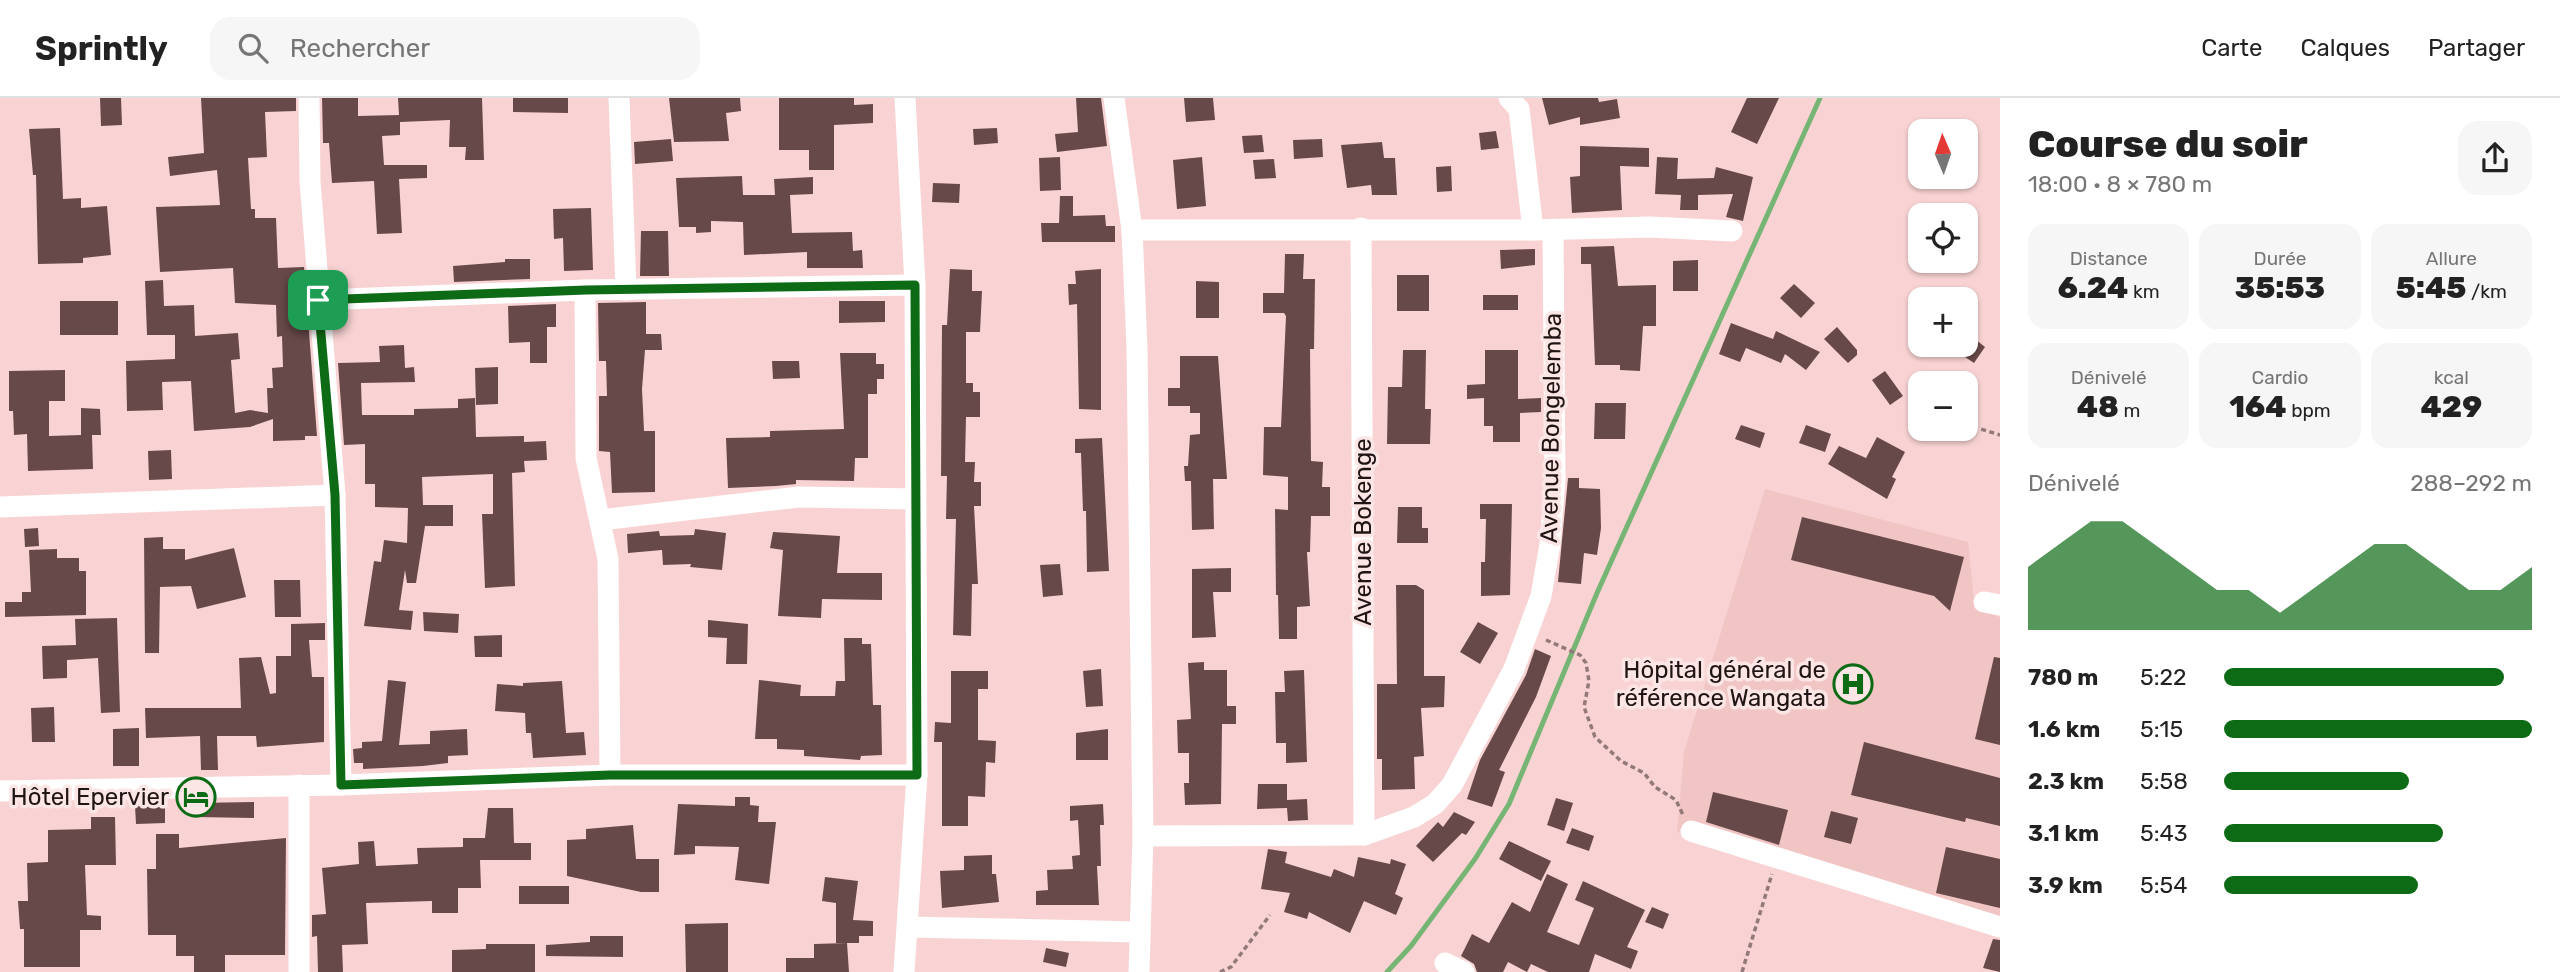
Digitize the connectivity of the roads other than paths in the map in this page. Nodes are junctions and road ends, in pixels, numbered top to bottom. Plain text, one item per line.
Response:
1 (309, 98) edge
2 (619, 98) edge
3 (905, 98) edge
4 (1114, 98) edge
5 (1519, 102) edge
6 (1361, 228) junction
7 (1132, 230) junction
8 (1543, 230) junction
9 (1732, 231) dead end
10 (915, 285) junction
11 (586, 290) junction
12 (626, 290) junction
13 (318, 300) junction
14 (335, 495) junction
15 (914, 499) junction
16 (0, 507) edge
17 (600, 520) junction
18 (610, 775) junction
19 (917, 775) junction
20 (299, 785) junction
21 (341, 785) junction
22 (0, 792) edge
23 (1690, 831) road end
24 (1364, 835) junction
25 (1143, 836) junction
26 (908, 927) junction
27 (2000, 927) edge
28 (1140, 932) junction
29 (299, 972) edge
30 (904, 972) edge
31 (1139, 972) edge

1 - 13 street
2 - 12 street
3 - 10 street
4 - 7 street
5 - 8 street, Avenue Bongelemba
6 - 7 street
6 - 8 street
6 - 24 street, Avenue Bokenge
7 - 25 street
8 - 9 street
8 - 24 street, Avenue Bongelemba
10 - 12 street
10 - 15 street
11 - 12 street
11 - 13 street
11 - 17 street
13 - 14 street
14 - 16 street
14 - 21 street
15 - 17 street
15 - 19 street
17 - 18 street
18 - 19 street
18 - 21 street
19 - 26 street
20 - 21 street
20 - 22 street
20 - 29 street
23 - 27 street
24 - 25 street, Avenue Bongelemba
25 - 28 street
26 - 28 street
26 - 30 street
28 - 31 street

